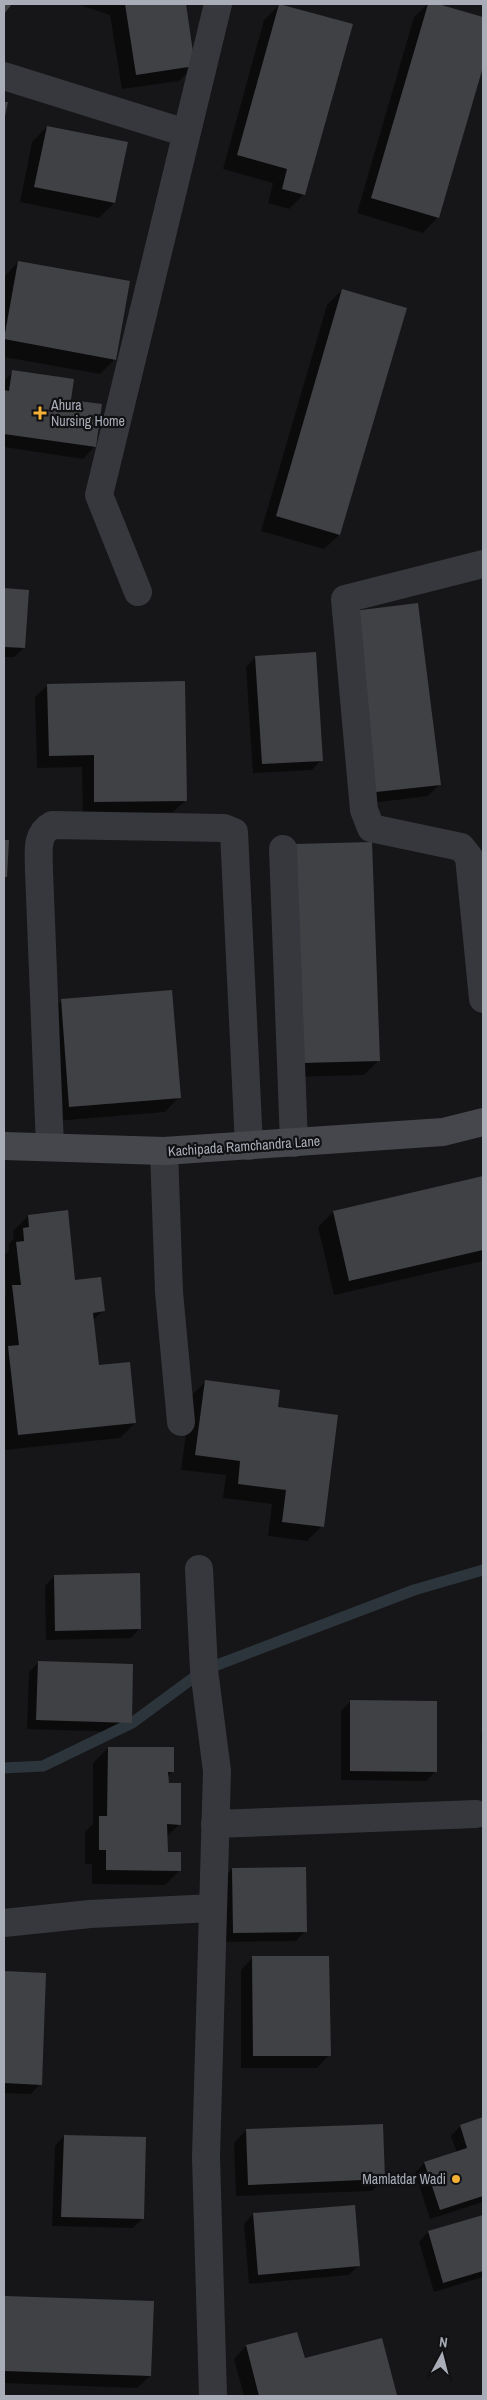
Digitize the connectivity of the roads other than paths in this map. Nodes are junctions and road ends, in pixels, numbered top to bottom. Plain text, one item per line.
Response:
1 (218, 4) edge
2 (4, 76) edge
3 (186, 133) junction
4 (483, 564) edge
5 (138, 592) dead end
6 (283, 850) dead end
7 (483, 999) edge
8 (483, 1122) edge
9 (294, 1143) junction
10 (4, 1146) edge
11 (249, 1146) junction
12 (50, 1147) junction
13 (164, 1152) junction
14 (181, 1422) dead end
15 (199, 1569) dead end
16 (476, 1814) dead end
17 (215, 1824) junction
18 (213, 1908) junction
19 (4, 1923) edge
20 (213, 2396) edge

1 - 3 street
2 - 3 street
3 - 5 street
4 - 7 street
6 - 9 street
8 - 9 main road, Kachipada Ramchandra Lane
9 - 11 main road, Kachipada Ramchandra Lane
10 - 12 main road, Kachipada Ramchandra Lane
11 - 12 street
11 - 13 main road, Kachipada Ramchandra Lane
12 - 13 main road, Kachipada Ramchandra Lane
13 - 14 street
15 - 17 street
16 - 17 street
17 - 18 street
18 - 19 street
18 - 20 street

